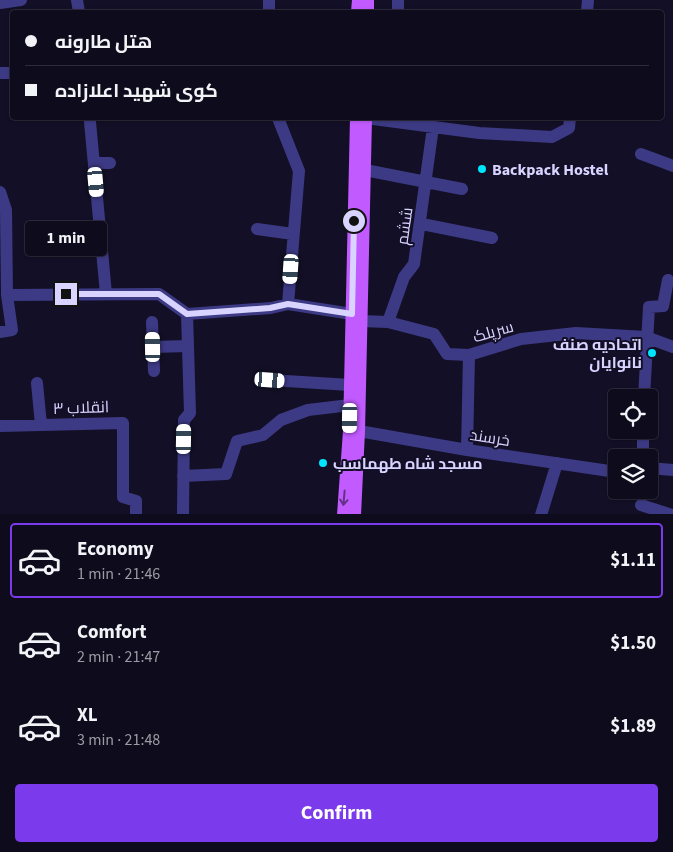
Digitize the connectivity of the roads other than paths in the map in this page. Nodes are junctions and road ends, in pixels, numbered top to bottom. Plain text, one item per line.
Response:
1 (21, 0) edge
2 (0, 3) edge
3 (279, 120) edge
4 (356, 120) edge
5 (366, 120) edge
6 (381, 120) edge
7 (570, 120) edge
8 (90, 122) dead end
9 (433, 127) junction
10 (642, 154) dead end
11 (94, 163) junction
12 (110, 164) dead end
13 (673, 166) edge
14 (365, 170) junction
15 (426, 182) junction
16 (462, 189) dead end
17 (0, 192) edge
18 (422, 224) junction
19 (257, 230) dead end
20 (293, 234) junction
21 (492, 238) dead end
22 (668, 280) dead end
23 (106, 294) junction
24 (7, 295) junction
25 (288, 304) junction
26 (187, 314) junction
27 (357, 317) junction
28 (152, 322) dead end
29 (388, 322) junction
30 (6, 331) edge
31 (646, 337) junction
32 (188, 346) junction
33 (153, 347) junction
34 (673, 347) edge
35 (469, 355) junction
36 (154, 372) dead end
37 (270, 380) dead end
38 (37, 383) dead end
39 (350, 385) junction
40 (644, 389) edge
41 (350, 405) junction
42 (41, 425) junction
43 (0, 426) edge
44 (359, 431) junction
45 (467, 450) junction
46 (557, 463) junction
47 (658, 469) edge
48 (673, 470) edge
49 (608, 471) edge
50 (184, 476) junction
51 (641, 505) dead end
52 (136, 514) edge
53 (183, 514) edge
54 (342, 514) edge
55 (355, 514) edge
56 (541, 514) edge
57 (672, 514) edge

1 - 2 street
3 - 20 street
4 - 27 main road
5 - 14 main road
6 - 9 street
7 - 9 street
8 - 11 street
9 - 15 street, ششم
10 - 13 street
11 - 12 street
11 - 23 street
14 - 15 street
14 - 27 main road
15 - 16 street
15 - 18 street, ششم
17 - 24 street
18 - 21 street
18 - 29 street, ششم
19 - 20 street
20 - 25 street
22 - 31 street
23 - 24 street
23 - 26 street
24 - 30 street
25 - 26 street, سرپلک
25 - 27 street, سرپلک
26 - 32 street
27 - 29 street, سرپلک
27 - 39 main road
27 - 44 main road
28 - 33 street
29 - 35 street, سرپلک
31 - 34 street, سرپلک
31 - 35 street, سرپلک
31 - 40 street
32 - 33 street
32 - 50 street
33 - 36 street
35 - 45 street
37 - 39 street
38 - 42 street
39 - 41 main road
41 - 50 street
41 -> 54 main road
42 - 43 street, انقلاب ۳
42 - 52 street, انقلاب ۳
44 - 45 street, خرسند
44 - 55 main road
45 - 46 street, خرسند
46 - 49 street, خرسند
46 - 56 street
47 - 48 street
50 - 53 street
51 - 57 street

